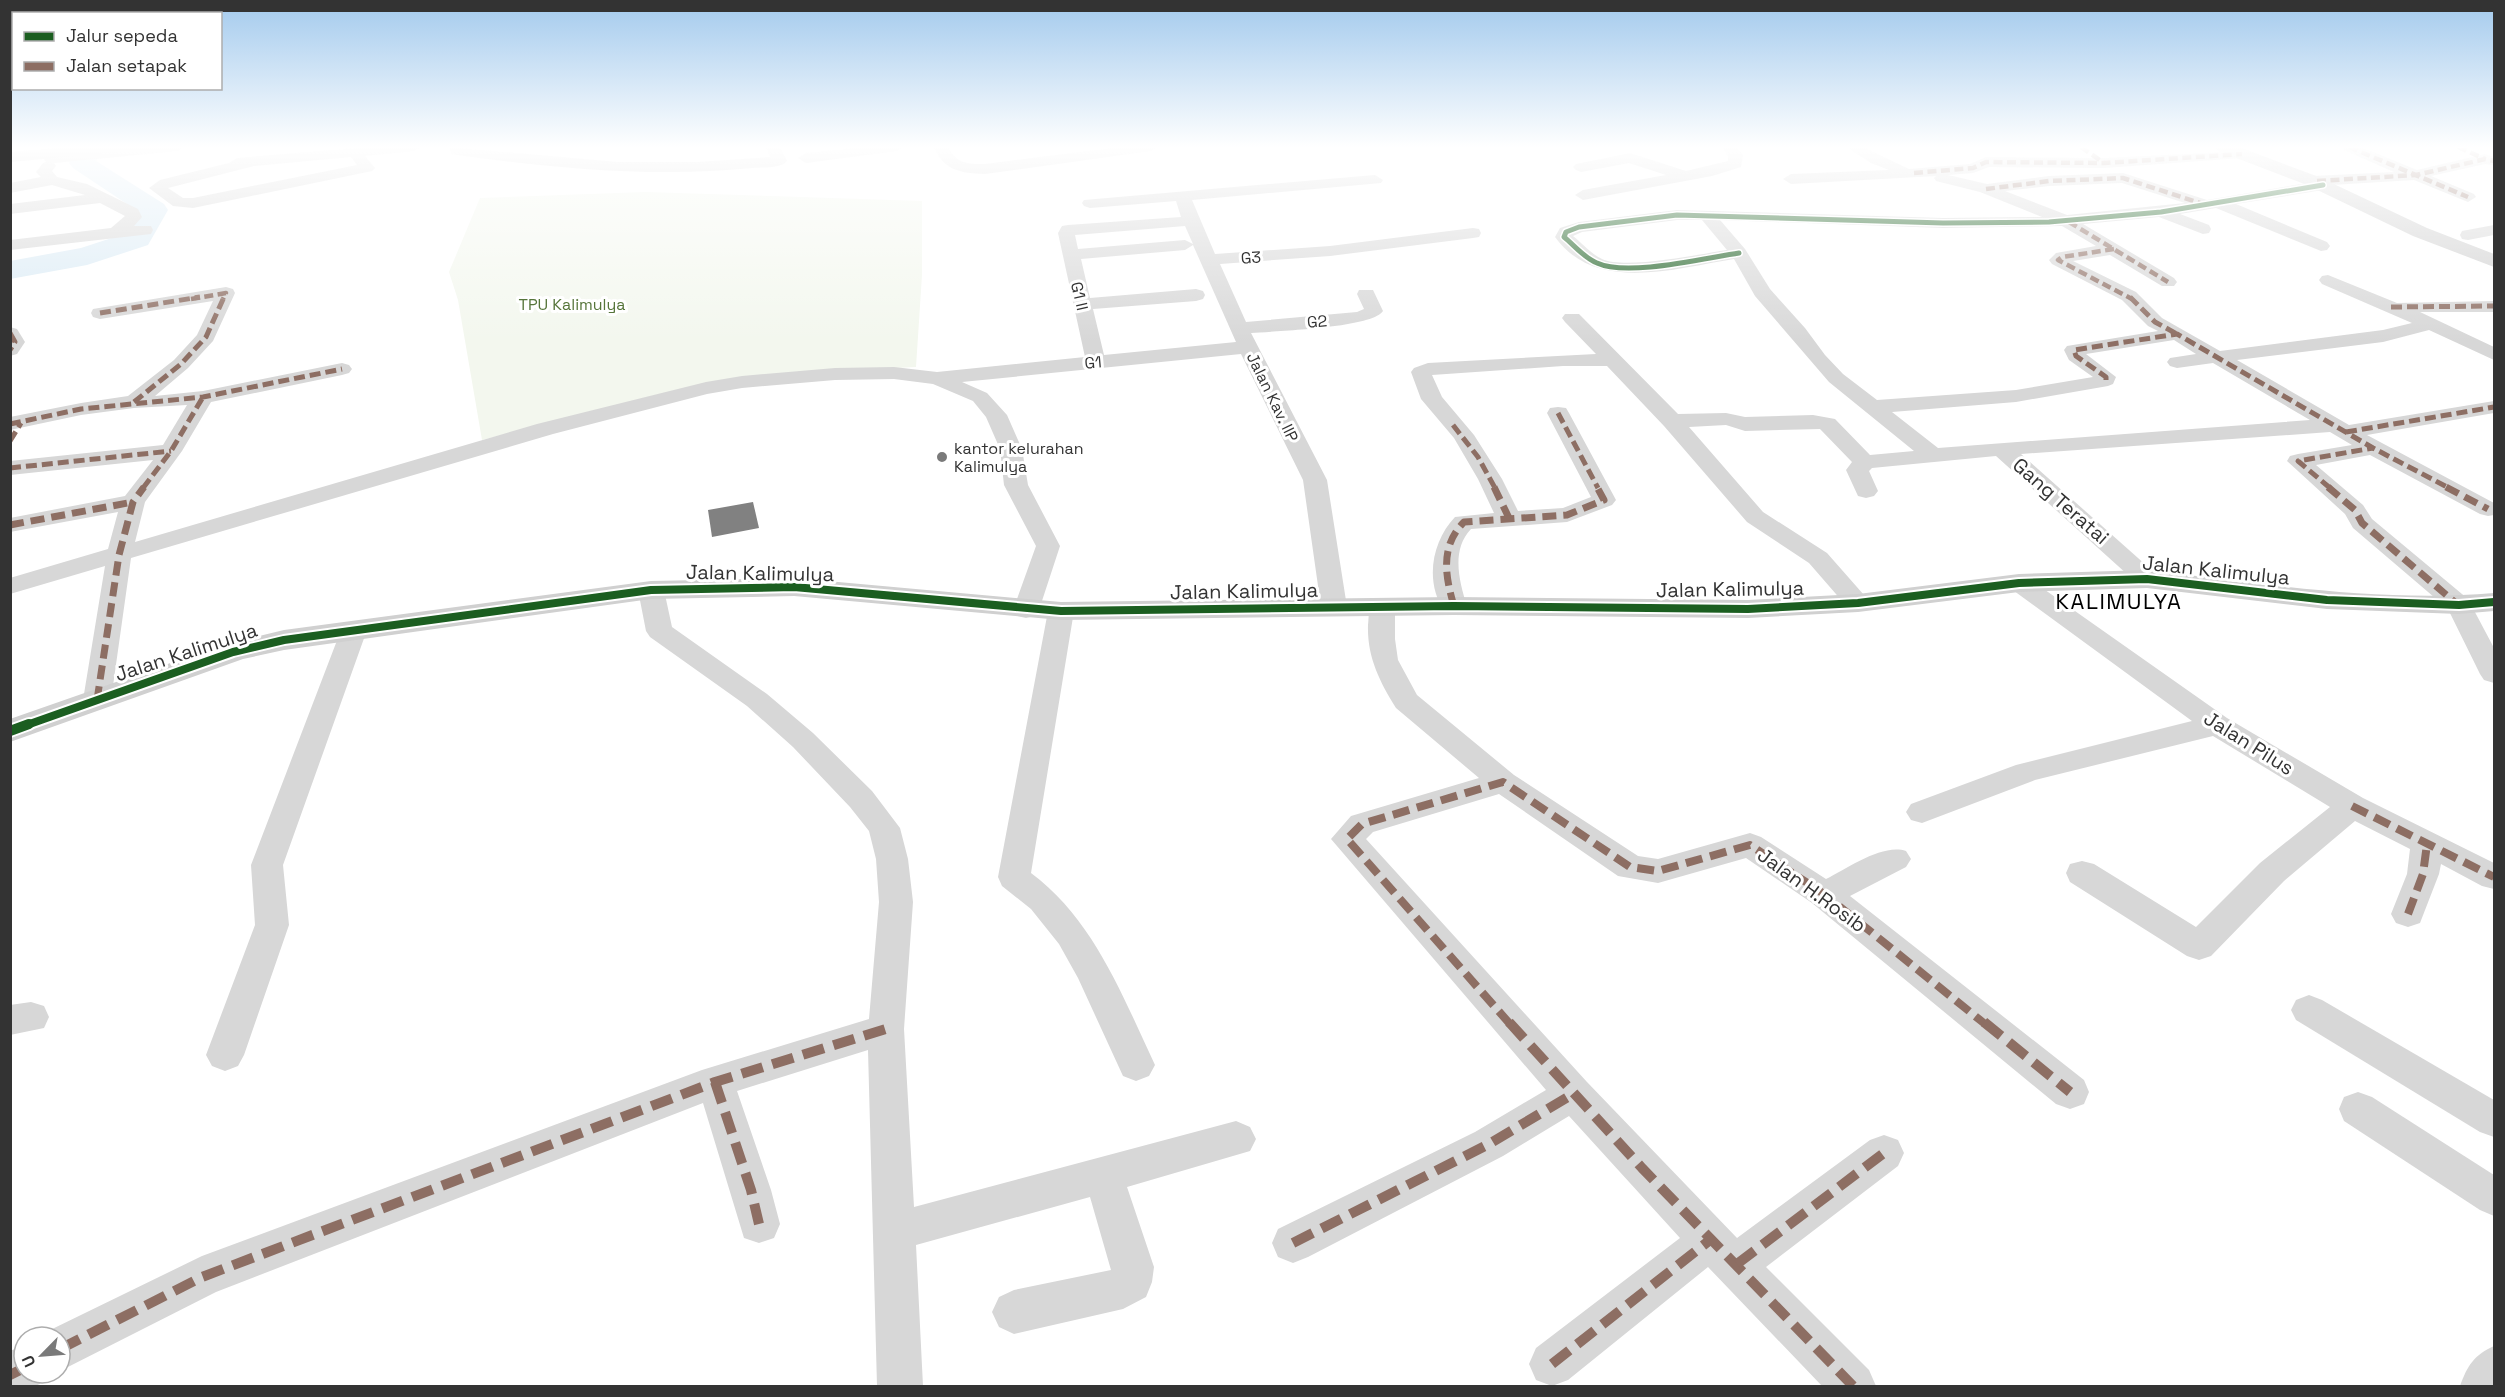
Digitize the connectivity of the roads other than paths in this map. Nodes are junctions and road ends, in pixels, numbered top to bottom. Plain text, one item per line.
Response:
1 (132, 212) edge
2 (1188, 212) edge
3 (2044, 212) edge
4 (2159, 212) edge
5 (2161, 212) edge
6 (2234, 212) edge
7 (2379, 212) edge
8 (1707, 215) junction
9 (1191, 221) junction
10 (2066, 221) junction
11 (2494, 222) edge
12 (2203, 229) dead end
13 (1473, 233) dead end
14 (2468, 235) dead end
15 (10, 245) edge
16 (1185, 245) dead end
17 (2321, 246) dead end
18 (2114, 249) junction
19 (1739, 253) junction
20 (1071, 255) junction
21 (1208, 260) junction
22 (2494, 261) edge
23 (2328, 280) dead end
24 (2168, 282) dead end
25 (1366, 294) dead end
26 (1196, 295) dead end
27 (1083, 304) junction
28 (2494, 306) edge
29 (2391, 308) junction
30 (100, 313) dead end
31 (1572, 318) dead end
32 (2431, 324) junction
33 (1240, 328) junction
34 (10, 333) edge
35 (2177, 334) junction
36 (1248, 347) junction
37 (10, 350) edge
38 (2494, 354) edge
39 (2218, 357) junction
40 (1612, 360) junction
41 (1096, 362) junction
42 (2177, 362) dead end
43 (342, 369) dead end
44 (937, 378) junction
45 (202, 397) junction
46 (134, 402) junction
47 (2494, 406) edge
48 (1872, 407) junction
49 (1558, 413) dead end
50 (1672, 421) junction
51 (2340, 428) junction
52 (14, 429) edge
53 (2373, 448) junction
54 (2001, 449) junction
55 (171, 451) junction
56 (1933, 455) junction
57 (1865, 462) junction
58 (10, 468) edge
59 (1866, 491) dead end
60 (133, 502) junction
61 (2488, 509) dead end
62 (1509, 518) junction
63 (10, 525) edge
64 (119, 555) junction
65 (2147, 579) junction
66 (2019, 583) junction
67 (10, 586) edge
68 (651, 590) junction
69 (1858, 603) junction
70 (2483, 604) edge
71 (1454, 606) junction
72 (1334, 608) junction
73 (1382, 608) junction
74 (1026, 610) junction
75 (1060, 611) junction
76 (354, 630) junction
77 (2494, 674) edge
78 (97, 700) junction
79 (2217, 725) junction
80 (10, 731) edge
81 (1503, 782) junction
82 (2352, 806) junction
83 (1922, 812) dead end
84 (2427, 844) junction
85 (1895, 859) dead end
86 (2082, 873) dead end
87 (2494, 877) edge
88 (1824, 894) junction
89 (2408, 914) dead end
90 (2309, 1010) dead end
91 (886, 1029) junction
92 (225, 1055) dead end
93 (1136, 1065) dead end
94 (715, 1082) junction
95 (2070, 1092) dead end
96 (1573, 1094) junction
97 (2358, 1109) dead end
98 (2494, 1120) edge
99 (1236, 1139) dead end
100 (1884, 1153) dead end
101 (1103, 1175) junction
102 (2494, 1197) edge
103 (759, 1224) dead end
104 (893, 1232) junction
105 (1293, 1243) dead end
106 (1723, 1252) junction
107 (1014, 1312) dead end
108 (72, 1344) edge
109 (1552, 1364) dead end
110 (2494, 1369) edge
111 (900, 1386) edge
112 (1854, 1386) edge
113 (2483, 1386) edge

1 - 15 street
2 - 9 street, Jalan Kav. IIP
3 - 10 street
4 - 10 street
5 - 12 street
6 - 17 street
7 - 22 street
8 - 10 street
8 - 19 street
8 - 19 street
9 - 20 street, G1 II
9 - 21 street, Jalan Kav. IIP
10 - 18 street
11 - 14 street
13 - 21 street, G3
16 - 20 street
18 - 24 street
18 - 35 street
19 - 48 street
20 - 27 street, G1 II
21 - 33 street, Jalan Kav. IIP
23 - 29 street
25 - 33 street, G2
26 - 27 street
27 - 41 street, G1 II
28 - 29 street
29 - 32 street
30 - 46 street
31 - 40 street
32 - 38 street
32 - 39 street
33 - 36 street, Jalan Kav. IIP
34 - 37 street
35 - 39 street
35 - 48 street
36 - 41 street, G1
36 - 72 street, Jalan Kav. IIP
39 - 42 street
39 - 51 street
40 - 50 street
40 - 62 street
41 - 44 street, G1
43 - 45 street
44 - 64 street
44 - 74 street
45 - 46 street
45 - 55 street
46 - 52 street
47 - 51 street
48 - 56 street
49 - 62 street
50 - 57 street
50 - 69 street
51 - 53 street
51 - 54 street
53 - 61 street
53 - 70 street
54 - 56 street
54 - 65 street, Gang Teratai
55 - 58 street
55 - 60 street
56 - 57 street
57 - 59 street
60 - 63 street
60 - 64 street
62 - 71 street
64 - 67 street
64 - 78 street
65 - 66 street, Jalan Kalimulya
65 - 70 street, Jalan Kalimulya
66 - 69 street, Jalan Kalimulya
66 - 79 street, Jalan Pilus
68 - 74 street, Jalan Kalimulya
68 - 76 street, Jalan Kalimulya
68 - 91 street
69 - 71 street, Jalan Kalimulya
70 - 77 street
71 - 73 street, Jalan Kalimulya
72 - 73 street, Jalan Kalimulya
72 - 75 street, Jalan Kalimulya
73 - 81 street, Jalan H.Rosib
74 - 75 street, Jalan Kalimulya
75 - 93 street
76 - 78 street, Jalan Kalimulya
76 - 92 street
78 - 80 street, Jalan Kalimulya
79 - 82 street, Jalan Pilus
79 - 83 street
81 - 88 street, Jalan H.Rosib
81 - 96 street
82 - 84 street, Jalan Pilus
82 - 86 street
84 - 87 street, Jalan Pilus
84 - 89 street
85 - 88 street
88 - 95 street, Jalan H.Rosib
90 - 98 street
91 - 94 street
91 - 104 street
94 - 103 street
94 - 108 street
96 - 105 street
96 - 106 street
97 - 102 street
99 - 101 street
100 - 106 street
101 - 104 street
101 - 107 street
104 - 111 street
106 - 109 street
106 - 112 street
110 - 113 street

